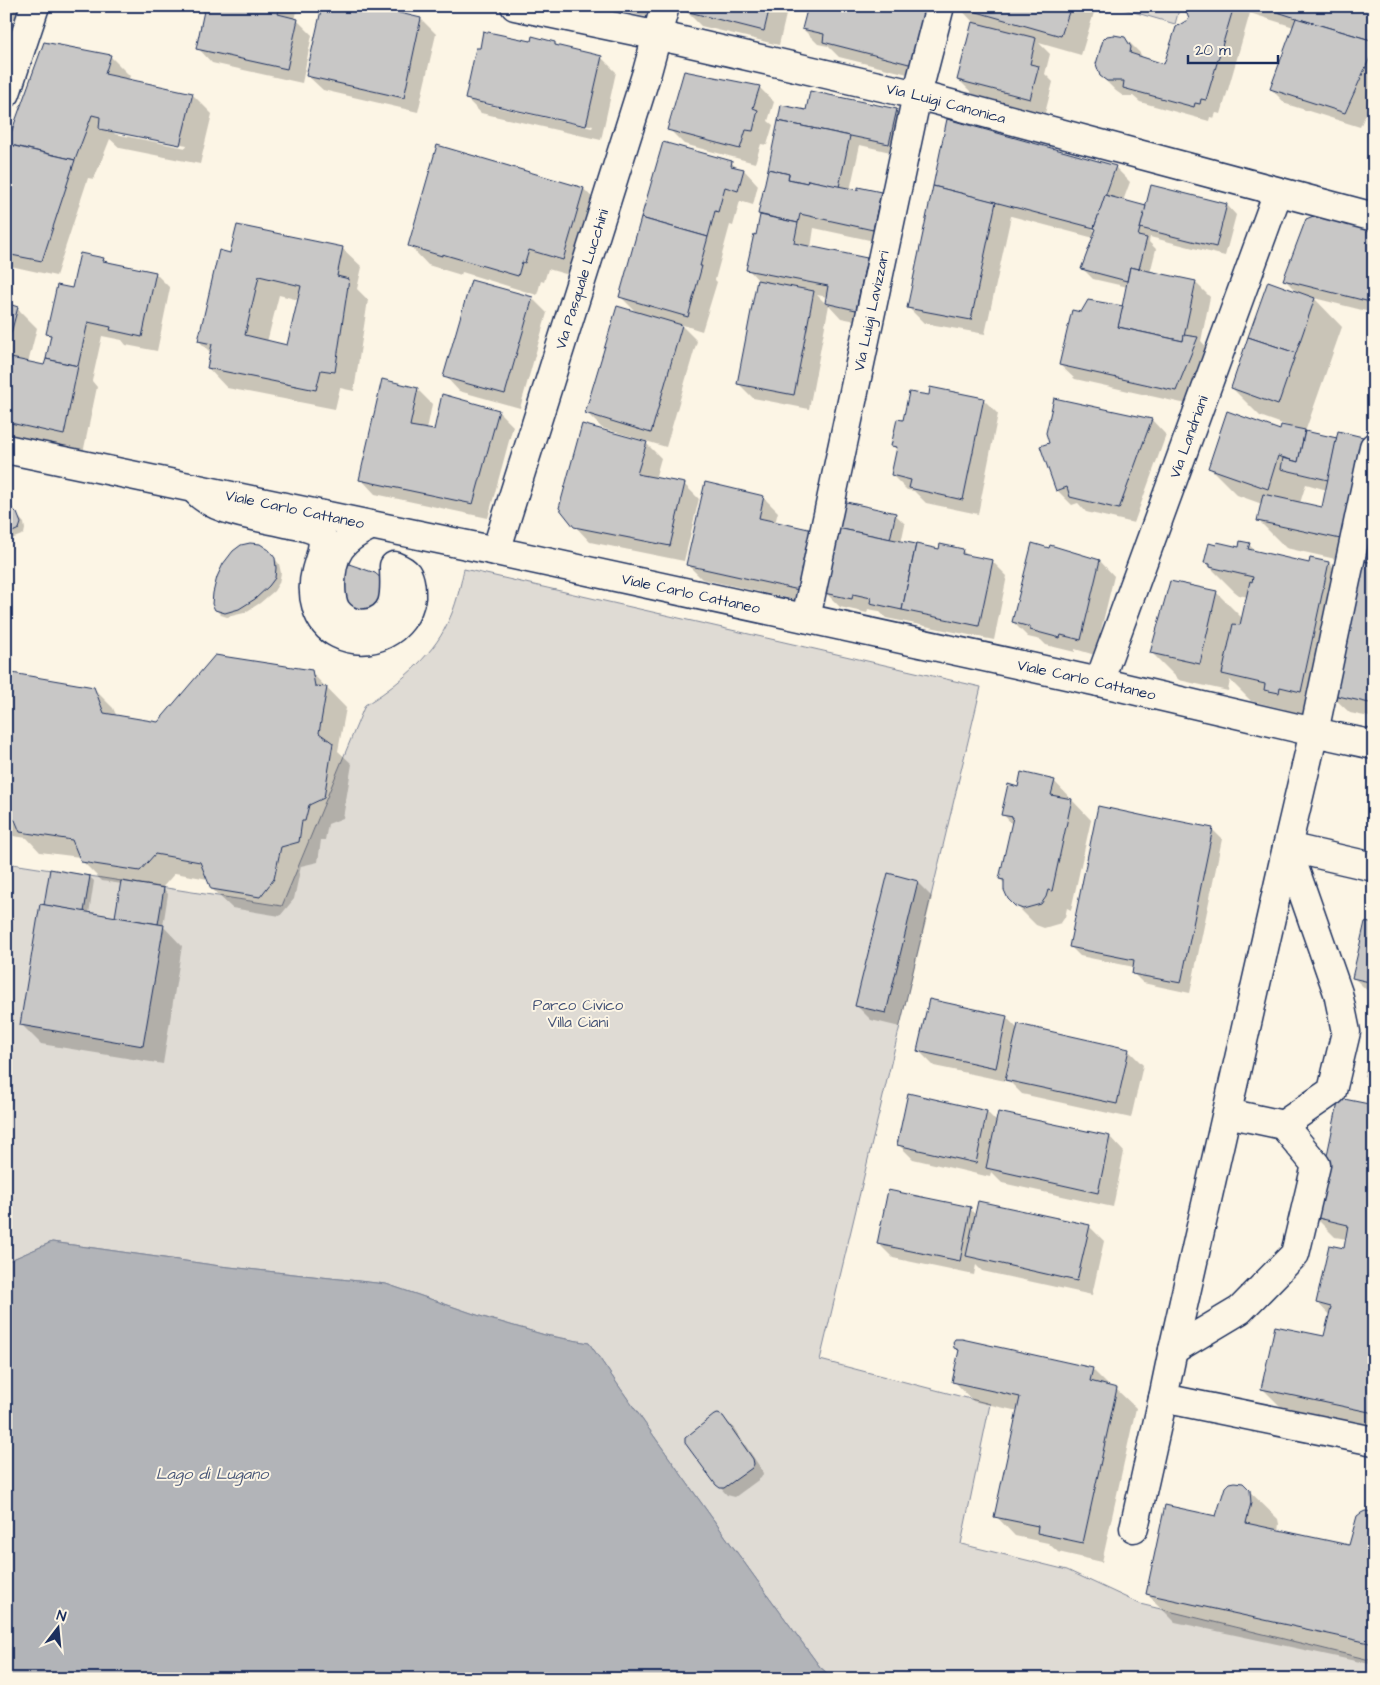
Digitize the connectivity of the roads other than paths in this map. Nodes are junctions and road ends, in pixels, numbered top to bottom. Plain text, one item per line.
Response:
1 (35, 6) edge
2 (514, 6) edge
3 (665, 6) edge
4 (940, 6) edge
5 (658, 36) junction
6 (6, 93) edge
7 (917, 95) junction
8 (1278, 192) junction
9 (1374, 216) edge
10 (1374, 447) edge
11 (6, 449) edge
12 (194, 488) junction
13 (370, 526) junction
14 (496, 551) junction
15 (806, 618) junction
16 (1098, 682) junction
17 (1314, 732) junction
18 (1374, 745) edge
19 (1287, 847) junction
20 (1374, 867) edge
21 (1227, 1113) junction
22 (1283, 1125) junction
23 (1173, 1350) junction
24 (1163, 1398) junction
25 (1374, 1441) edge
26 (1134, 1528) dead end

1 - 6 street
2 - 5 street, Via Luigi Canonica
3 - 5 street, Via Pasquale Lucchini
4 - 7 street, Via Luigi Lavizzari
5 - 7 street, Via Luigi Canonica
5 - 14 street, Via Pasquale Lucchini
7 - 8 street, Via Luigi Canonica
7 - 15 street, Via Luigi Lavizzari
8 - 9 street, Via Luigi Canonica
8 - 16 street, Via Landriani
10 - 17 street
11 - 12 street, Viale Carlo Cattaneo
12 - 13 street, Viale Carlo Cattaneo
12 - 13 street
13 - 14 street, Viale Carlo Cattaneo
14 - 15 street, Viale Carlo Cattaneo
15 - 16 street, Viale Carlo Cattaneo
16 - 17 street, Viale Carlo Cattaneo
17 - 18 street, Viale Carlo Cattaneo
17 - 19 street
19 - 20 street
19 - 21 street
19 - 22 street
21 - 22 street
21 - 23 street
22 - 23 street
23 - 24 street
24 - 25 street
24 - 26 street

